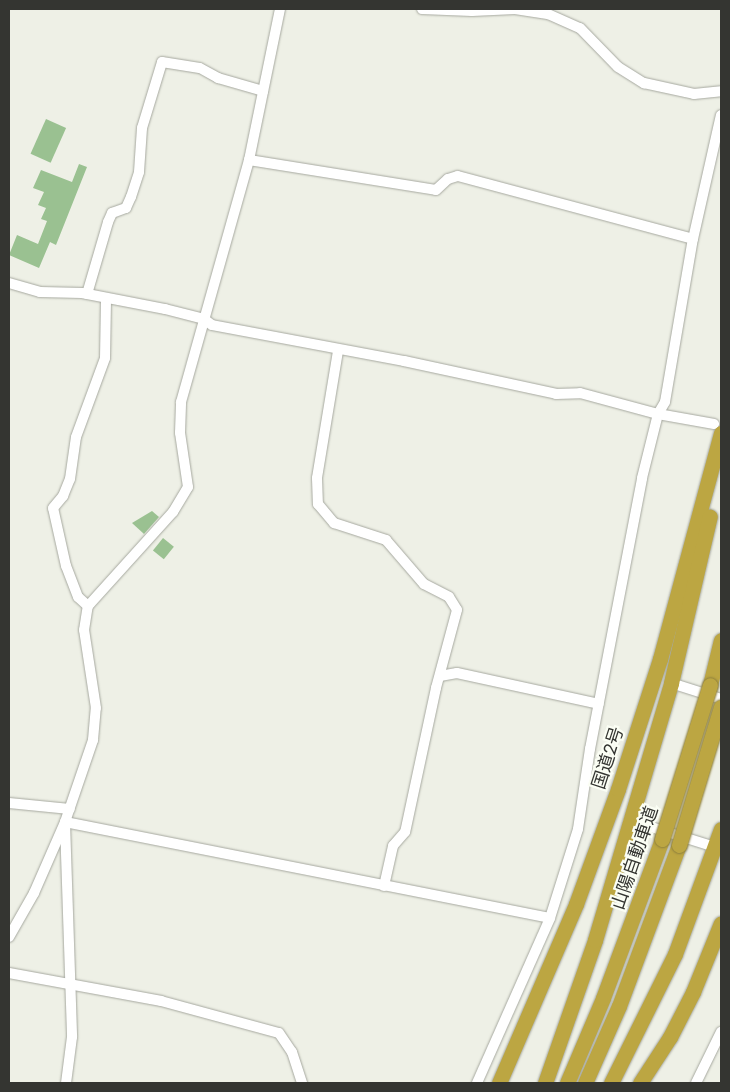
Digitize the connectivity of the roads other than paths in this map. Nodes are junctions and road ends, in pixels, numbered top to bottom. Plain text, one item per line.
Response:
1 (280, 9) edge
2 (422, 9) edge
3 (515, 9) edge
4 (263, 91) junction
5 (721, 92) edge
6 (721, 115) edge
7 (249, 160) junction
8 (694, 239) junction
9 (9, 283) edge
10 (86, 294) junction
11 (106, 298) junction
12 (204, 320) junction
13 (338, 351) junction
14 (658, 414) junction
15 (718, 429) edge
16 (721, 470) edge
17 (88, 606) junction
18 (721, 640) edge
19 (440, 676) junction
20 (671, 683) junction
21 (721, 699) edge
22 (599, 704) junction
23 (721, 707) edge
24 (9, 803) edge
25 (70, 809) junction
26 (629, 820) junction
27 (65, 822) junction
28 (721, 829) edge
29 (715, 847) junction
30 (384, 886) junction
31 (550, 918) junction
32 (721, 923) edge
33 (9, 937) edge
34 (9, 972) edge
35 (69, 982) junction
36 (721, 1032) edge
37 (66, 1083) edge
38 (302, 1083) edge
39 (477, 1083) edge
40 (499, 1083) edge
41 (545, 1083) edge
42 (567, 1083) edge
43 (585, 1083) edge
44 (610, 1083) edge
45 (640, 1083) edge
46 (696, 1083) edge

1 - 4 street
2 - 3 street
3 - 5 street
4 - 7 street
4 - 10 street
6 - 8 street
7 - 8 street
7 - 12 street
8 - 14 street
9 - 10 street
10 - 11 street
11 - 12 street
11 - 17 street
12 - 13 street
12 - 17 street
13 - 14 street
13 - 19 street
14 - 15 street
14 - 22 street
15 - 40 highway, 国道2号
16 - 20 highway
17 - 25 street
18 - 42 highway, 山陽自動車道, bridge
19 - 22 street
19 - 30 street
20 - 21 street
20 - 26 highway
22 - 31 street
23 - 43 highway, 山陽自動車道, bridge
24 - 25 street
25 - 27 street
26 - 29 street
26 - 41 highway
27 - 30 street
27 - 33 street
27 - 35 street
28 - 29 highway
29 - 44 highway
30 - 31 street
31 - 39 street
32 - 45 highway
34 - 35 street
35 - 37 street
35 - 38 street
36 - 46 street

